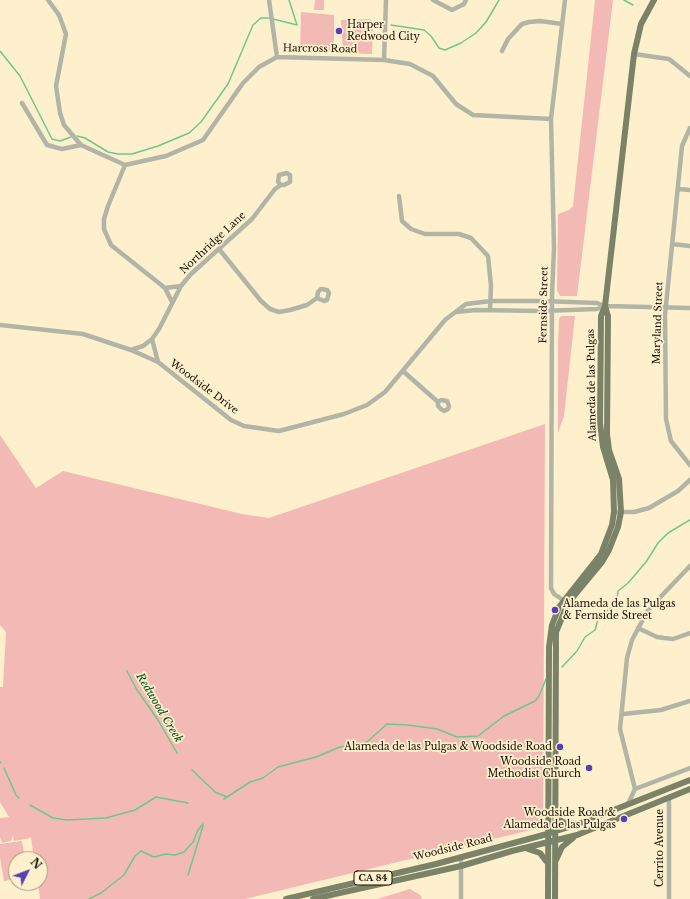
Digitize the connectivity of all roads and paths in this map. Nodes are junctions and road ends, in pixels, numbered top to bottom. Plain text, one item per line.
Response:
1 (48, 0) edge
2 (269, 0) edge
3 (386, 0) edge
4 (433, 0) edge
5 (466, 0) edge
6 (565, 0) edge
7 (654, 0) edge
8 (562, 24) junction
9 (502, 52) dead end
10 (634, 54) junction
11 (277, 57) junction
12 (384, 60) junction
13 (690, 76) edge
14 (22, 103) dead end
15 (551, 119) junction
16 (690, 128) edge
17 (82, 145) junction
18 (125, 166) junction
19 (281, 185) dead end
20 (678, 189) junction
21 (690, 190) edge
22 (400, 196) dead end
23 (672, 244) junction
24 (690, 246) edge
25 (219, 249) junction
26 (181, 286) junction
27 (164, 288) junction
28 (318, 298) dead end
29 (491, 301) junction
30 (172, 302) junction
31 (552, 303) junction
32 (605, 306) junction
33 (665, 306) junction
34 (690, 308) edge
35 (552, 309) junction
36 (490, 310) junction
37 (455, 312) junction
38 (0, 325) edge
39 (152, 340) junction
40 (131, 350) junction
41 (158, 362) junction
42 (404, 372) junction
43 (438, 402) dead end
44 (690, 465) edge
45 (690, 480) edge
46 (618, 512) junction
47 (690, 566) edge
48 (566, 602) junction
49 (638, 628) junction
50 (690, 633) edge
51 (690, 701) edge
52 (623, 714) junction
53 (552, 720) junction
54 (690, 768) edge
55 (548, 775) junction
56 (556, 775) junction
57 (690, 780) edge
58 (635, 789) junction
59 (690, 789) edge
60 (669, 797) junction
61 (628, 804) junction
62 (556, 815) junction
63 (578, 824) junction
64 (556, 832) junction
65 (547, 834) junction
66 (575, 836) junction
67 (555, 842) junction
68 (547, 843) junction
69 (525, 848) junction
70 (461, 857) junction
71 (547, 862) junction
72 (555, 864) junction
73 (461, 866) junction
74 (286, 899) edge
75 (313, 899) edge
76 (461, 899) edge
77 (548, 899) edge
78 (555, 899) edge
79 (669, 899) edge

1 - 17 street
2 - 11 street
3 - 12 street
4 - 5 street
6 - 8 street, Fernside Street
7 - 10 main road, Alameda de las Pulgas
8 - 9 street
8 - 15 street, Fernside Street
10 - 13 street
10 - 32 main road, Alameda de las Pulgas
11 - 12 street, Harcross Road
11 - 18 street, Harcross Road
12 - 15 street, Harcross Road
14 - 17 street
15 - 31 street, Fernside Street
16 - 20 street, Maryland Street
17 - 18 street
18 - 27 street
19 - 25 street, Northridge Lane
20 - 21 street
20 - 23 street, Maryland Street
22 - 29 street
23 - 24 street
23 - 33 street, Maryland Street
25 - 26 street, Northridge Lane
25 - 28 street
26 - 27 street
26 - 30 street, Northridge Lane
27 - 30 street
29 - 31 street, Woodside Drive
29 - 36 street
29 - 37 street, Woodside Drive
30 - 39 street, Northridge Lane
31 - 32 street, Woodside Drive
31 - 35 street, Fernside Street
32 - 33 street
32 - 35 street
32 - 46 main road, Alameda de las Pulgas
33 - 34 street
33 - 44 street, Maryland Street
35 - 36 street
35 - 48 street, Fernside Street
36 - 37 street
37 - 42 street, Woodside Drive
38 - 40 street, Woodside Drive
39 - 40 street
39 - 41 street
40 - 41 street, Woodside Drive
41 - 42 street, Woodside Drive
42 - 43 street
45 - 46 street
46 - 48 main road, Alameda de las Pulgas
47 - 49 street
48 - 53 main road, Alameda de las Pulgas
49 - 50 street
49 - 52 street
51 - 52 street
52 - 58 street
53 - 55 main road, Alameda de las Pulgas
53 - 56 main road, Alameda de las Pulgas
54 - 58 street
55 - 56 main road
55 - 65 main road, Alameda de las Pulgas
56 - 62 main road, Alameda de las Pulgas
57 - 61 main road, Woodside Road / CA 84
58 - 61 street
59 - 60 main road, Woodside Road / CA 84
60 - 66 main road, Woodside Road / CA 84
60 - 79 street, Cerrito Avenue
61 - 63 main road, Woodside Road / CA 84
62 - 63 main road
62 - 64 main road, Alameda de las Pulgas
63 - 64 main road, Woodside Road / CA 84
64 - 65 main road, Woodside Road / CA 84
64 - 67 main road, Alameda de las Pulgas
65 - 68 main road, Alameda de las Pulgas
65 - 70 main road, Woodside Road / CA 84
66 - 67 main road, Woodside Road / CA 84
66 - 72 main road
67 - 68 main road, Woodside Road / CA 84
67 - 72 main road, Alameda de las Pulgas
68 - 69 main road, Woodside Road / CA 84
68 - 71 main road, Alameda de las Pulgas
69 - 71 main road
69 - 73 main road, Woodside Road / CA 84
70 - 73 street
70 - 74 main road, Woodside Road / CA 84
71 - 77 main road, Alameda de las Pulgas
72 - 78 main road, Alameda de las Pulgas
73 - 75 main road, Woodside Road / CA 84
73 - 76 street

